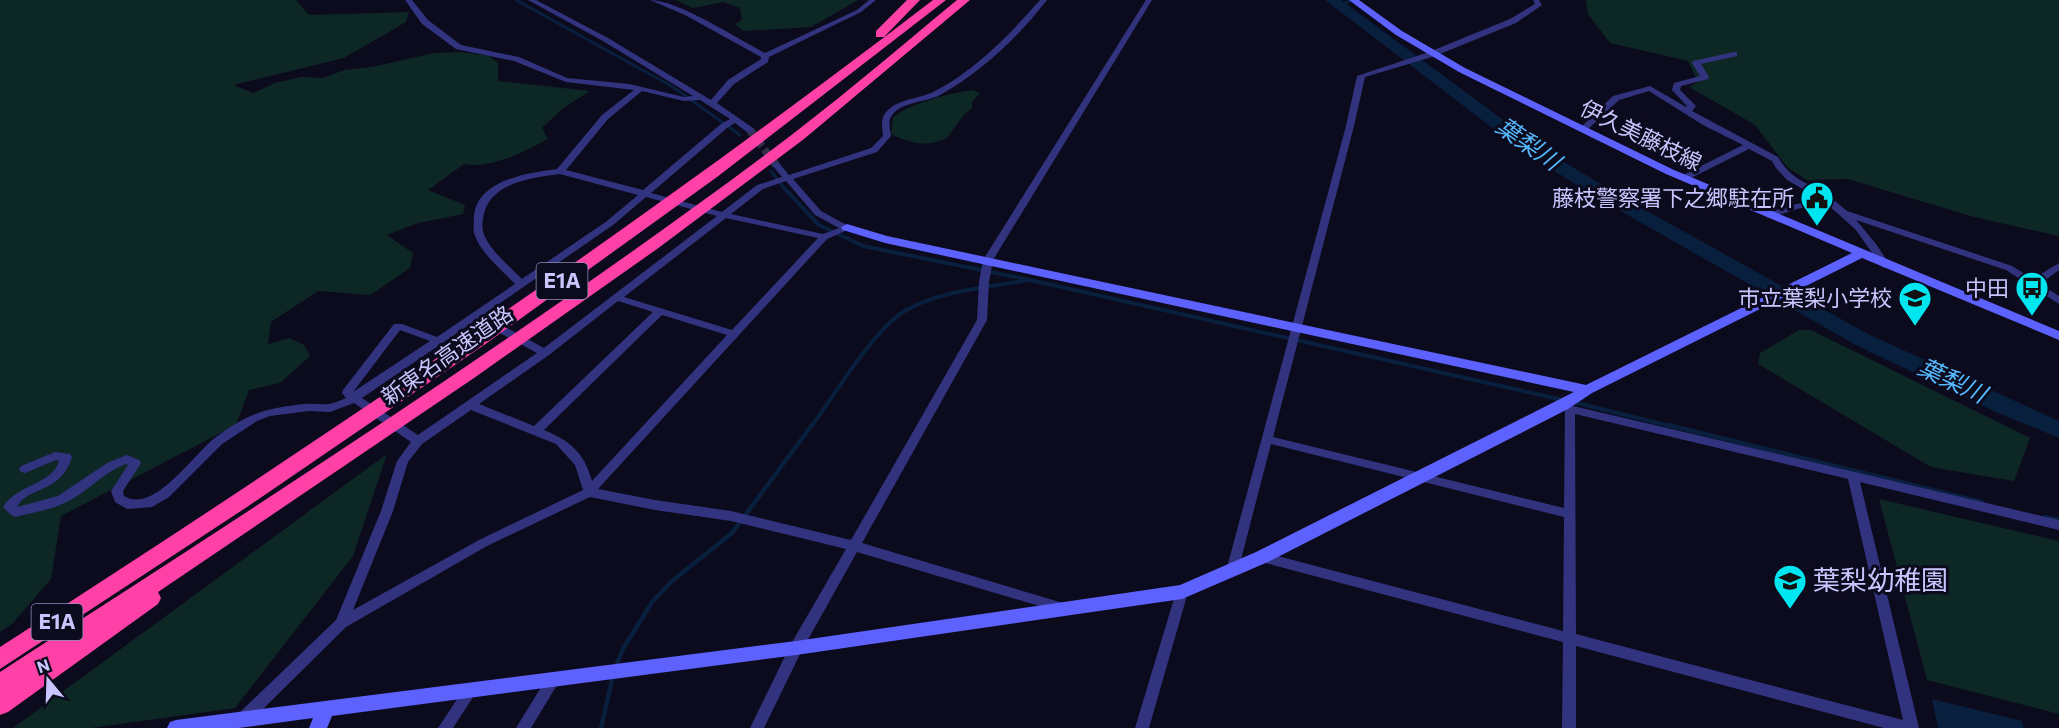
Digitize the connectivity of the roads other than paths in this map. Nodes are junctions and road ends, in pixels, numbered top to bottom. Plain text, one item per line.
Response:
1 (531, 0) edge
2 (653, 0) edge
3 (873, 0) edge
4 (914, 0) edge
5 (940, 0) edge
6 (964, 0) edge
7 (1044, 0) edge
8 (1149, 0) edge
9 (1536, 0) edge
10 (411, 1) edge
11 (1356, 2) edge
12 (1734, 54) dead end
13 (1429, 55) junction
14 (765, 56) junction
15 (640, 89) junction
16 (701, 97) junction
17 (713, 103) junction
18 (798, 106) junction
19 (1687, 111) junction
20 (736, 119) junction
21 (1583, 129) junction
22 (750, 130) tunnel mouth
23 (1748, 146) junction
24 (776, 165) tunnel mouth
25 (560, 171) junction
26 (788, 178) junction
27 (1684, 178) junction
28 (645, 194) junction
29 (1828, 200) junction
30 (1842, 212) junction
31 (724, 215) junction
32 (1770, 215) junction
33 (847, 228) junction
34 (824, 237) junction
35 (1860, 254) junction
36 (988, 260) junction
37 (1885, 264) junction
38 (2059, 266) edge
39 (2034, 283) junction
40 (520, 284) junction
41 (618, 298) junction
42 (2059, 301) edge
43 (659, 312) junction
44 (475, 315) junction
45 (1295, 326) junction
46 (734, 334) junction
47 (2059, 336) edge
48 (439, 341) junction
49 (546, 353) junction
50 (1587, 390) junction
51 (353, 399) junction
52 (470, 405) junction
53 (1567, 407) junction
54 (536, 431) junction
55 (1266, 439) junction
56 (418, 441) junction
57 (25, 469) dead end
58 (1421, 476) junction
59 (1853, 477) junction
60 (589, 492) junction
61 (1569, 514) junction
62 (2059, 525) edge
63 (854, 546) junction
64 (1262, 557) junction
65 (1232, 571) junction
66 (1182, 592) junction
67 (121, 602) junction
68 (1069, 610) junction
69 (341, 622) junction
70 (1568, 639) junction
71 (795, 648) junction
72 (0, 659) edge
73 (553, 680) junction
74 (0, 685) edge
75 (470, 691) junction
76 (0, 704) edge
77 (325, 710) junction
78 (242, 720) junction
79 (176, 728) edge
80 (318, 728) edge
81 (445, 728) edge
82 (523, 728) edge
83 (757, 728) edge
84 (1142, 728) edge
85 (1569, 728) edge
86 (1910, 728) edge

1 - 16 street
2 - 14 street
3 - 14 street
4 - 18 highway
5 - 18 highway, 新東名高速道路 / E1A
6 - 67 highway, 新東名高速道路 / E1A
7 - 26 street
8 - 36 street
9 - 13 street
10 - 15 street
11 - 13 street, 伊久美藤枝線
12 - 19 street
13 - 21 street, 伊久美藤枝線
13 - 45 street
14 - 17 street
15 - 16 street
15 - 25 street
16 - 17 street
17 - 20 street
18 - 67 highway, 新東名高速道路 / E1A
19 - 21 street
19 - 23 street
20 - 22 street
20 - 28 street
21 - 27 street, 伊久美藤枝線
23 - 27 street
23 - 29 street
24 - 26 street
25 - 28 street
25 - 40 street
26 - 31 street
26 - 33 street
27 - 32 street, 伊久美藤枝線
28 - 31 street
28 - 40 street
29 - 30 street
29 - 32 street
30 - 37 street
30 - 39 street
31 - 34 street
31 - 41 street
32 - 35 street, 伊久美藤枝線
33 - 34 street
33 - 36 street
34 - 46 street
35 - 37 street, 伊久美藤枝線
35 - 50 street
36 - 45 street
36 - 63 street
37 - 47 street, 伊久美藤枝線
38 - 39 street
39 - 42 street
40 - 44 street
41 - 43 street
41 - 49 street
43 - 46 street
43 - 54 street
44 - 48 street
44 - 49 street
45 - 50 street
45 - 55 street
46 - 60 street
48 - 51 street
48 - 51 street
49 - 52 street
50 - 53 street
51 - 56 street
51 - 57 street
52 - 54 street
52 - 56 street
53 - 58 street
53 - 59 street
53 - 61 street
54 - 60 street
55 - 58 street
55 - 65 street
56 - 69 street
58 - 61 street
58 - 64 street
59 - 62 street
59 - 86 street
60 - 63 street
60 - 69 street
61 - 70 street
63 - 68 street
63 - 71 street
64 - 65 street
64 - 70 street
65 - 66 street
66 - 68 street
66 - 84 street
67 - 72 highway, 新東名高速道路 / E1A
67 - 74 highway, 新東名高速道路 / E1A
67 - 76 highway
68 - 71 street
69 - 78 street
70 - 85 street
70 - 86 street
71 - 73 street
71 - 83 street
73 - 75 street
73 - 82 street
75 - 77 street
75 - 81 street
77 - 78 street
77 - 80 street
78 - 79 street

